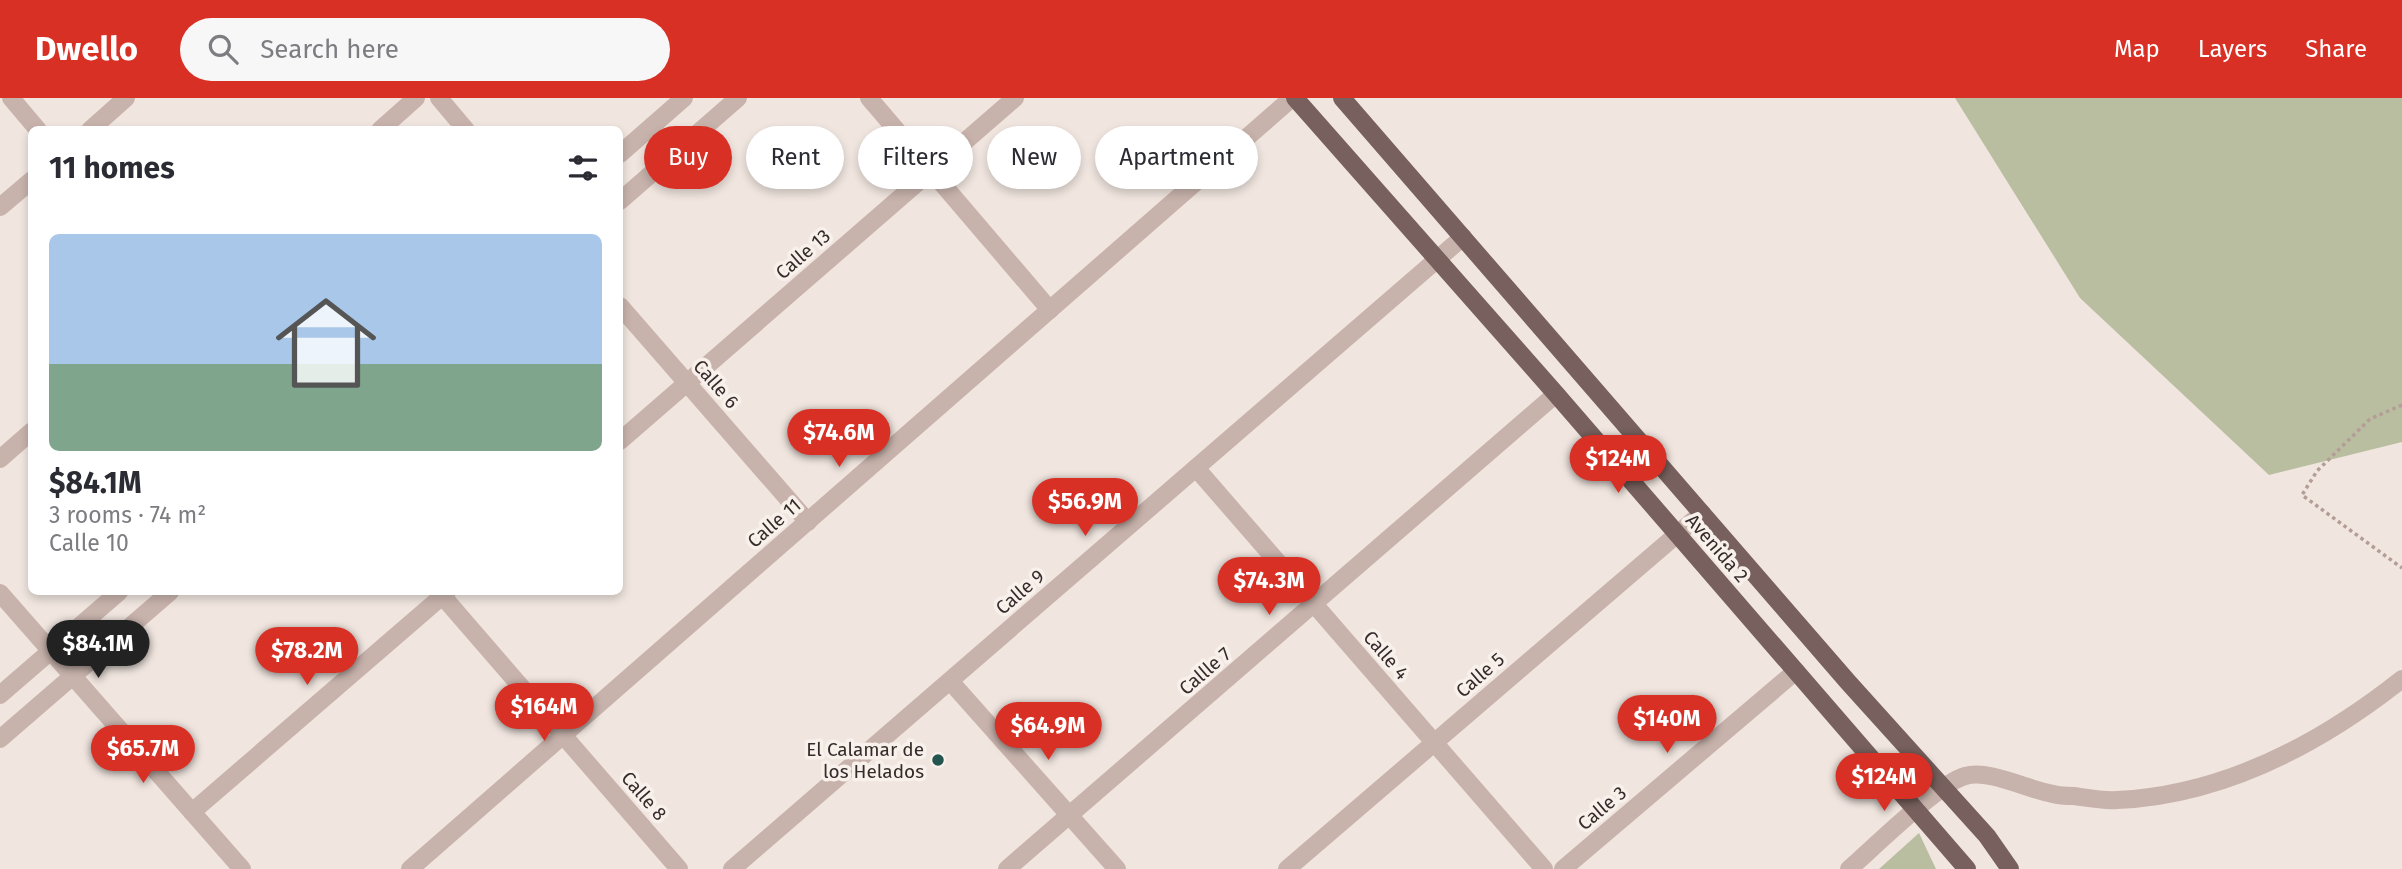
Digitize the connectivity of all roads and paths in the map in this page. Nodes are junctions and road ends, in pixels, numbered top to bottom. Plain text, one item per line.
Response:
1 (11, 98) edge
2 (126, 98) edge
3 (416, 98) edge
4 (439, 98) edge
5 (684, 98) edge
6 (738, 98) edge
7 (869, 98) edge
8 (1015, 98) edge
9 (1294, 98) edge
10 (1342, 98) edge
11 (35, 126) edge
12 (94, 126) edge
13 (384, 126) edge
14 (463, 126) edge
15 (893, 126) edge
16 (973, 134) edge
17 (623, 151) edge
18 (28, 183) edge
19 (910, 189) edge
20 (946, 189) edge
21 (623, 198) edge
22 (0, 207) edge
23 (1463, 237) junction
24 (1437, 260) junction
25 (623, 309) edge
26 (1049, 310) junction
27 (687, 383) junction
28 (1556, 394) junction
29 (2402, 405) edge
30 (28, 434) edge
31 (623, 438) edge
32 (0, 459) edge
33 (1196, 468) junction
34 (1702, 513) junction
35 (808, 522) junction
36 (1677, 534) junction
37 (2402, 568) edge
38 (0, 593) edge
39 (115, 595) edge
40 (167, 595) edge
41 (440, 595) edge
42 (444, 595) edge
43 (1314, 604) junction
44 (50, 651) junction
45 (1796, 671) junction
46 (72, 677) junction
47 (2402, 679) edge
48 (950, 681) junction
49 (0, 695) edge
50 (563, 735) junction
51 (0, 740) edge
52 (1434, 743) junction
53 (1944, 787) junction
54 (1917, 810) junction
55 (192, 812) junction
56 (1069, 815) junction
57 (242, 869) edge
58 (410, 869) edge
59 (679, 869) edge
60 (732, 869) edge
61 (1007, 869) edge
62 (1117, 869) edge
63 (1287, 869) edge
64 (1544, 869) edge
65 (1563, 869) edge
66 (1849, 869) edge
67 (1967, 869) edge
68 (2010, 869) edge

1 - 11 street
2 - 12 street
3 - 13 street
4 - 14 street
5 - 17 street
6 - 21 street
7 - 15 street
8 - 16 street, Calle 13
9 - 24 main road, Avenida 2
9 - 26 street, Calle 11
10 - 23 main road, Avenida 2
18 - 22 street
19 - 27 street, Calle 13
20 - 26 street
23 - 24 street, Calle 9
23 - 34 main road, Avenida 2
24 - 28 main road, Avenida 2
24 - 33 street, Calle 9
25 - 27 street, Calle 6
26 - 35 street, Calle 11
27 - 31 street, Calle 13
27 - 35 street, Calle 6
28 - 36 main road, Avenida 2
28 - 43 street, Callle 7
29 - 37 path
30 - 32 street
33 - 43 street, Calle 4
33 - 48 street, Calle 9
34 - 36 street, Calle 5
34 - 53 main road, Avenida 2
35 - 50 street, Calle 11
36 - 45 main road, Avenida 2
36 - 52 street, Calle 5
38 - 44 street
39 - 44 street
40 - 46 street
41 - 55 street
42 - 50 street, Calle 8
43 - 52 street, Calle 4
43 - 56 street, Callle 7
44 - 46 street
44 - 49 street
45 - 54 main road, Avenida 2
45 - 65 street, Calle 3
46 - 51 street
46 - 55 street
47 - 53 street
48 - 56 street
48 - 60 street, Calle 9
50 - 58 street, Calle 11
50 - 59 street, Calle 8
52 - 63 street, Calle 5
52 - 64 street, Calle 4
53 - 54 street
53 - 68 main road, Avenida 2
54 - 66 street
54 - 67 main road, Avenida 2
55 - 57 street
56 - 61 street, Callle 7
56 - 62 street

